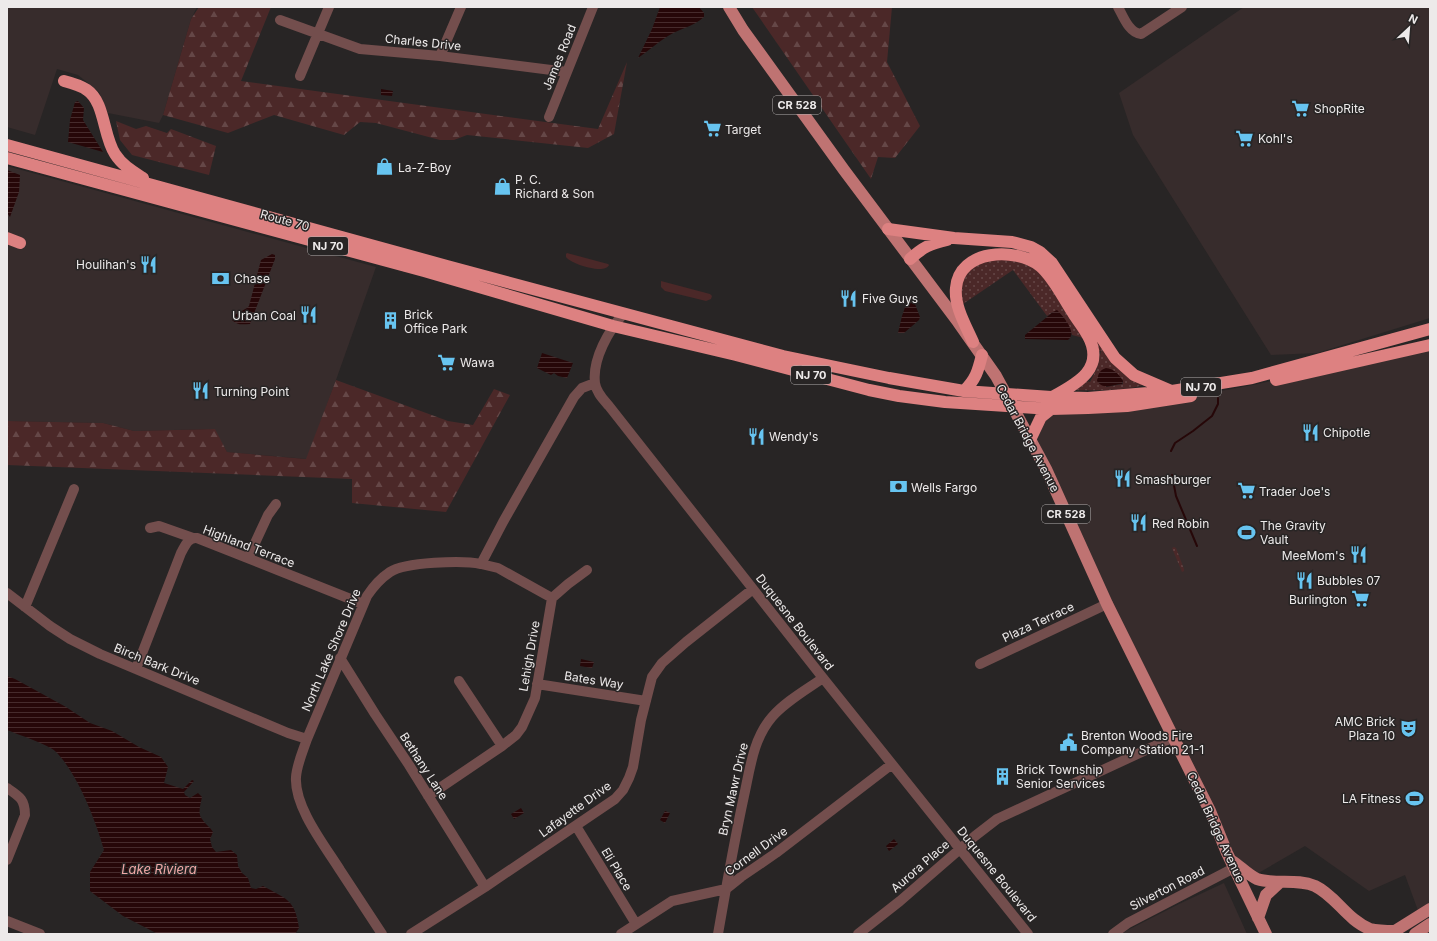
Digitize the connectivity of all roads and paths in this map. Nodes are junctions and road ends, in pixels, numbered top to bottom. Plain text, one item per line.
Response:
1 (329, 7) edge
2 (461, 7) edge
3 (593, 7) edge
4 (729, 7) edge
5 (736, 7) edge
6 (1118, 7) edge
7 (1182, 7) edge
8 (280, 20) dead end
9 (743, 30) junction
10 (318, 34) junction
11 (440, 56) junction
12 (567, 72) junction
13 (300, 76) dead end
14 (64, 81) dead end
15 (549, 117) dead end
16 (7, 145) edge
17 (7, 158) edge
18 (154, 185) junction
19 (888, 229) junction
20 (7, 238) edge
21 (954, 238) junction
22 (20, 243) dead end
23 (910, 259) junction
24 (624, 313) junction
25 (613, 326) junction
26 (1430, 328) edge
27 (973, 342) junction
28 (1430, 345) edge
29 (982, 355) junction
30 (595, 384) junction
31 (964, 391) junction
32 (1172, 391) junction
33 (1005, 394) junction
34 (1051, 403) junction
35 (1012, 407) junction
36 (1030, 440) junction
37 (74, 489) dead end
38 (276, 504) dead end
39 (150, 528) dead end
40 (193, 538) junction
41 (248, 558) junction
42 (481, 564) junction
43 (587, 570) dead end
44 (753, 589) junction
45 (7, 593) edge
46 (552, 598) junction
47 (363, 604) junction
48 (1107, 604) junction
49 (25, 607) junction
50 (340, 658) junction
51 (980, 664) dead end
52 (136, 669) junction
53 (823, 678) junction
54 (459, 681) dead end
55 (537, 684) junction
56 (646, 701) junction
57 (1174, 737) junction
58 (307, 739) junction
59 (502, 746) junction
60 (892, 764) junction
61 (7, 788) edge
62 (428, 796) junction
63 (576, 826) junction
64 (960, 848) junction
65 (7, 860) edge
66 (1232, 863) junction
67 (1280, 882) junction
68 (485, 887) junction
69 (726, 889) junction
70 (1430, 909) edge
71 (1258, 918) junction
72 (1354, 920) junction
73 (7, 921) edge
74 (636, 924) junction
75 (1430, 924) edge
76 (1394, 931) edge
77 (40, 934) edge
78 (382, 934) edge
79 (411, 934) edge
80 (621, 934) edge
81 (718, 934) edge
82 (858, 934) edge
83 (1028, 934) edge
84 (1113, 934) edge
85 (1266, 934) edge
86 (1358, 934) edge
87 (1415, 934) edge

1 - 10 street
2 - 11 street
3 - 12 street, James Road
4 - 9 main road, Cedar Bridge Avenue / CR 528
5 - 9 main road
6 - 7 street
8 - 10 street, Charles Drive
9 - 19 main road, Cedar Bridge Avenue / CR 528
10 - 11 street, Charles Drive
10 - 13 street
11 - 12 street, Charles Drive
12 - 15 street, James Road
14 - 18 highway
16 - 18 highway, NJ 70
17 - 25 highway, Route 70 / NJ 70
18 - 24 highway, Route 70 / NJ 70
19 - 21 highway
19 - 23 main road, Cedar Bridge Avenue / CR 528
20 - 22 highway
21 - 23 highway
21 - 32 highway
23 - 27 main road, Cedar Bridge Avenue / CR 528
24 - 25 street
24 - 31 highway, NJ 70
25 - 30 street
25 - 35 highway, NJ 70
26 - 32 highway, NJ 70
27 - 29 main road, Cedar Bridge Avenue / CR 528
27 - 34 highway
28 - 34 highway, NJ 70
29 - 31 highway
29 - 33 main road, Cedar Bridge Avenue / CR 528
30 - 42 street
30 - 44 street, Duquesne Boulevard
31 - 33 highway, NJ 70
32 - 34 highway, NJ 70
33 - 34 highway, NJ 70
33 - 35 main road, Cedar Bridge Avenue / CR 528
34 - 35 highway, NJ 70
34 - 36 highway
35 - 36 main road, Cedar Bridge Avenue / CR 528
36 - 48 main road, Cedar Bridge Avenue / CR 528
37 - 49 street
38 - 41 street
39 - 40 street
40 - 41 street, Highland Terrace
40 - 52 street, Highland Terrace
41 - 47 street, Highland Terrace
42 - 46 street
42 - 47 street, North Lake Shore Drive
43 - 46 street
44 - 53 street, Duquesne Boulevard
44 - 56 street, Lafayette Drive
45 - 49 street, Birch Bark Drive
46 - 55 street, Lehigh Drive
47 - 50 street, North Lake Shore Drive
48 - 51 street, Plaza Terrace
48 - 57 main road, Cedar Bridge Avenue / CR 528
49 - 52 street, Birch Bark Drive
50 - 58 street, North Lake Shore Drive
50 - 62 street, Bethany Lane
52 - 58 street, Birch Bark Drive
53 - 60 street, Duquesne Boulevard
53 - 69 street, Bryn Mawr Drive
54 - 59 street
55 - 56 street, Bates Way
55 - 59 street, Lehigh Drive
56 - 63 street, Lafayette Drive
57 - 64 street, Aurora Place
57 - 66 main road, Cedar Bridge Avenue / CR 528
58 - 78 street, North Lake Shore Drive
59 - 62 street, Lehigh Drive
60 - 64 street, Duquesne Boulevard
60 - 69 street, Cornell Drive
61 - 65 street
62 - 68 street, Bethany Lane
63 - 68 street, Lafayette Drive
63 - 74 street, Eli Place
64 - 82 street, Aurora Place
64 - 83 street, Duquesne Boulevard
66 - 67 main road
66 - 71 main road, Cedar Bridge Avenue / CR 528
66 - 84 street, Silverton Road
67 - 71 main road
67 - 72 main road
68 - 79 street, Lafayette Drive
69 - 74 street, Cornell Drive
69 - 81 street, Bryn Mawr Drive
70 - 76 main road
71 - 85 main road, Cedar Bridge Avenue / CR 528
72 - 76 main road
72 - 86 main road
73 - 77 street
74 - 80 street, Cornell Drive
75 - 87 main road

